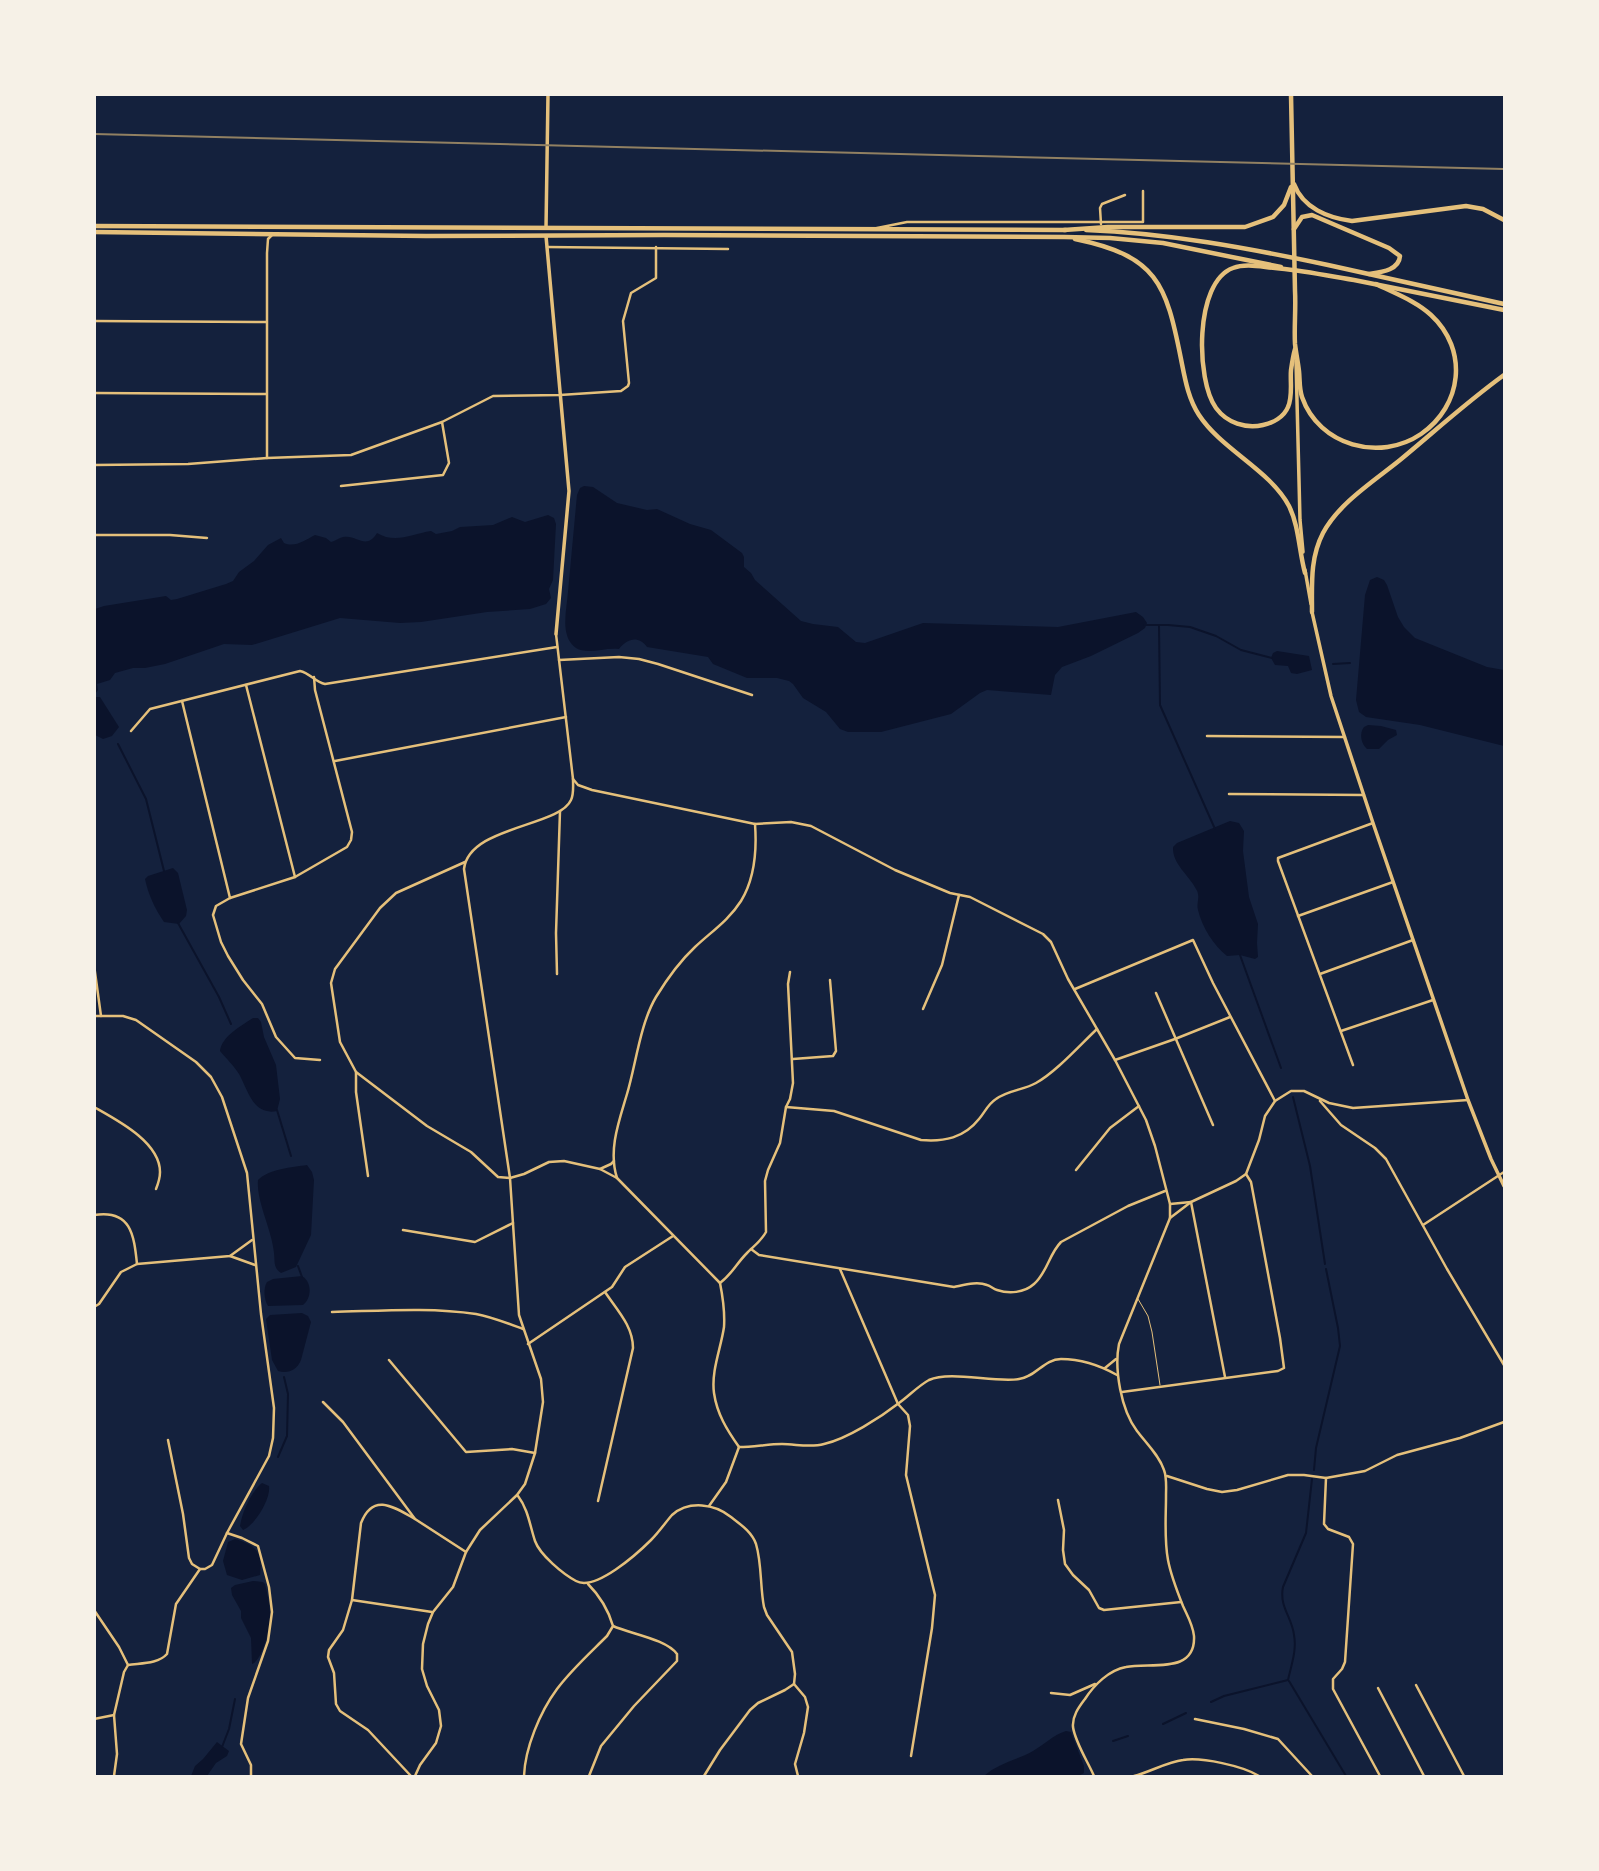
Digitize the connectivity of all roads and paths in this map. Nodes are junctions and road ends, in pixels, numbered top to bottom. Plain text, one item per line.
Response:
1 (548, 94) edge
2 (1291, 94) edge
3 (1293, 179) junction
4 (1143, 191) dead end
5 (1125, 195) dead end
6 (1504, 220) edge
7 (1101, 223) junction
8 (94, 226) edge
9 (546, 229) junction
10 (870, 229) junction
11 (1064, 230) junction
12 (1294, 231) junction
13 (94, 232) edge
14 (546, 235) junction
15 (268, 236) junction
16 (1064, 237) junction
17 (547, 247) junction
18 (656, 247) junction
19 (728, 249) dead end
20 (1293, 270) junction
21 (1370, 274) junction
22 (1376, 284) junction
23 (1504, 304) edge
24 (1504, 310) edge
25 (94, 321) edge
26 (267, 322) junction
27 (1295, 345) junction
28 (1504, 376) edge
29 (94, 393) edge
30 (267, 394) junction
31 (560, 395) junction
32 (442, 422) junction
33 (267, 458) junction
34 (94, 465) edge
35 (341, 486) dead end
36 (94, 535) edge
37 (206, 538) dead end
38 (1305, 573) junction
39 (1312, 612) junction
40 (556, 634) joint
41 (557, 647) junction
42 (559, 660) junction
43 (314, 677) junction
44 (246, 685) junction
45 (752, 695) dead end
46 (182, 701) junction
47 (566, 717) junction
48 (131, 731) dead end
49 (1207, 736) dead end
50 (1345, 737) junction
51 (335, 761) junction
52 (573, 779) junction
53 (1228, 794) dead end
54 (1364, 795) junction
55 (560, 811) junction
56 (1373, 823) junction
57 (755, 824) junction
58 (465, 862) junction
59 (295, 877) junction
60 (1393, 882) junction
61 (959, 895) junction
62 (230, 898) junction
63 (1298, 916) junction
64 (1413, 940) junction
65 (94, 965) edge
66 (790, 972) dead end
67 (557, 974) dead end
68 (1320, 974) junction
69 (830, 980) dead end
70 (1074, 990) junction
71 (1156, 993) dead end
72 (1433, 1000) junction
73 (923, 1009) dead end
74 (94, 1016) edge
75 (101, 1016) junction
76 (1231, 1017) junction
77 (1097, 1029) junction
78 (1341, 1031) junction
79 (1175, 1039) junction
80 (793, 1059) junction
81 (320, 1060) dead end
82 (1115, 1060) junction
83 (1353, 1065) dead end
84 (356, 1072) junction
85 (1318, 1098) junction
86 (1468, 1100) junction
87 (1275, 1101) junction
88 (1139, 1106) junction
89 (94, 1107) edge
90 (786, 1107) junction
91 (1213, 1125) dead end
92 (614, 1161) junction
93 (512, 1167) dead end
94 (600, 1170) junction
95 (1076, 1170) dead end
96 (1504, 1172) edge
97 (1246, 1174) junction
98 (368, 1176) dead end
99 (1499, 1176) junction
100 (510, 1178) junction
101 (617, 1178) junction
102 (1504, 1186) edge
103 (156, 1189) dead end
104 (1166, 1191) junction
105 (1191, 1202) junction
106 (1170, 1204) junction
107 (94, 1215) edge
108 (1170, 1218) junction
109 (513, 1223) junction
110 (1423, 1226) junction
111 (403, 1230) dead end
112 (674, 1236) junction
113 (253, 1240) junction
114 (751, 1250) junction
115 (230, 1256) junction
116 (137, 1264) junction
117 (256, 1265) junction
118 (840, 1269) junction
119 (720, 1283) junction
120 (605, 1292) junction
121 (1138, 1298) junction
122 (94, 1307) edge
123 (332, 1311) dead end
124 (523, 1329) junction
125 (528, 1344) junction
126 (1117, 1358) junction
127 (389, 1360) dead end
128 (1504, 1365) edge
129 (1105, 1368) junction
130 (1118, 1376) junction
131 (1225, 1378) junction
132 (1160, 1387) junction
133 (1122, 1392) junction
134 (323, 1402) dead end
135 (898, 1404) junction
136 (1504, 1422) edge
137 (169, 1440) dead end
138 (739, 1447) junction
139 (535, 1453) junction
140 (1167, 1476) junction
141 (1326, 1478) junction
142 (517, 1495) junction
143 (1058, 1500) dead end
144 (598, 1501) dead end
145 (709, 1506) junction
146 (415, 1519) junction
147 (227, 1534) junction
148 (466, 1552) junction
149 (200, 1569) junction
150 (588, 1584) junction
151 (352, 1600) junction
152 (1181, 1602) junction
153 (94, 1610) edge
154 (433, 1612) junction
155 (613, 1626) junction
156 (128, 1665) junction
157 (1098, 1682) junction
158 (794, 1684) junction
159 (1416, 1685) dead end
160 (1378, 1688) dead end
161 (1051, 1693) dead end
162 (114, 1715) junction
163 (94, 1719) edge
164 (1195, 1719) dead end
165 (911, 1756) dead end
166 (114, 1776) edge
167 (251, 1776) edge
168 (413, 1776) edge
169 (524, 1776) edge
170 (589, 1776) edge
171 (704, 1776) edge
172 (798, 1776) edge
173 (1094, 1776) edge
174 (1135, 1776) edge
175 (1259, 1776) edge
176 (1312, 1776) edge
177 (1381, 1776) edge
178 (1424, 1776) edge
179 (1464, 1776) edge

1 - 9 main road
2 - 3 main road
3 - 6 main road
3 - 11 main road
3 - 12 main road
4 - 7 street
5 - 7 street
7 - 10 street
8 - 9 main road
9 - 10 main road
9 - 14 main road
10 - 11 main road
11 - 21 main road
12 - 21 main road
12 - 27 main road
13 - 15 main road
14 - 15 main road
14 - 16 main road
14 - 17 main road
15 - 26 street
16 - 20 main road
16 - 38 main road
17 - 18 street
17 - 31 main road
18 - 19 street
18 - 31 street
20 - 22 main road
20 - 27 main road
21 - 23 main road
22 - 24 main road
22 - 27 main road
25 - 26 street
26 - 30 street
27 - 38 main road
28 - 39 main road
29 - 30 street
30 - 33 street
31 - 32 street
31 - 40 main road
32 - 33 street
32 - 35 street
33 - 34 street
36 - 37 street
38 - 39 main road
39 - 50 main road
40 - 41 street
41 - 42 street
41 - 43 street
42 - 45 street
42 - 47 street
43 - 44 street
43 - 51 street
44 - 46 street
44 - 59 street
46 - 48 street
46 - 62 street
47 - 51 street
47 - 52 street
49 - 50 street
50 - 54 main road
51 - 59 street
52 - 55 street
52 - 57 street
53 - 54 street
54 - 56 main road
55 - 58 street
55 - 67 street
56 - 60 main road
56 - 63 street
57 - 61 street
57 - 92 street
58 - 84 street
58 - 100 street
59 - 62 street
60 - 63 street
60 - 64 main road
61 - 70 street
61 - 73 street
62 - 81 street
63 - 68 street
64 - 68 street
64 - 72 main road
65 - 75 street
66 - 80 street
68 - 78 street
69 - 80 street
70 - 76 street
70 - 77 street
71 - 79 street
72 - 78 street
72 - 86 main road
74 - 75 street
75 - 113 street
76 - 79 street
76 - 87 street
77 - 82 street
77 - 90 street
78 - 83 street
79 - 82 street
79 - 91 street
80 - 90 street
82 - 88 street
84 - 98 street
84 - 100 street
85 - 86 street
85 - 87 street
85 - 110 street
86 - 99 main road
87 - 97 street
88 - 95 street
88 - 104 street
89 - 103 street
90 - 114 street
92 - 94 street
92 - 101 street
93 - 100 street
94 - 100 street
94 - 101 street
96 - 99 street
97 - 105 street
97 - 131 street
99 - 102 main road
99 - 110 street
100 - 109 street
101 - 112 street
104 - 106 street
104 - 118 street
105 - 106 street
105 - 108 street
105 - 131 street
106 - 108 street
107 - 116 street
108 - 121 street
109 - 111 street
109 - 124 street
110 - 128 street
112 - 119 street
112 - 120 street
113 - 115 street
113 - 117 street
114 - 118 street
114 - 119 street
115 - 116 street
115 - 117 street
116 - 122 street
117 - 147 street
118 - 135 street
119 - 138 street
120 - 125 street
120 - 144 street
121 - 126 street
121 - 132 lane
123 - 124 street
124 - 125 street
125 - 139 street
126 - 129 street
126 - 130 street
127 - 139 street
129 - 130 street
129 - 135 street
130 - 133 street
131 - 132 street
132 - 133 street
133 - 140 street
134 - 146 street
135 - 138 street
135 - 165 street
136 - 141 street
137 - 149 street
138 - 145 street
139 - 142 street
140 - 141 street
140 - 152 street
141 - 177 street
142 - 148 street
142 - 150 street
143 - 152 street
145 - 150 street
145 - 158 street
146 - 148 street
146 - 151 street
147 - 149 street
147 - 167 street
148 - 154 street
149 - 156 street
150 - 155 street
151 - 154 street
151 - 168 street
152 - 157 street
153 - 156 street
154 - 168 street
155 - 169 street
155 - 170 street
156 - 162 street
157 - 161 street
157 - 173 street
158 - 171 street
158 - 172 street
159 - 179 street
160 - 178 street
162 - 163 street
162 - 166 street
164 - 176 street
174 - 175 street

